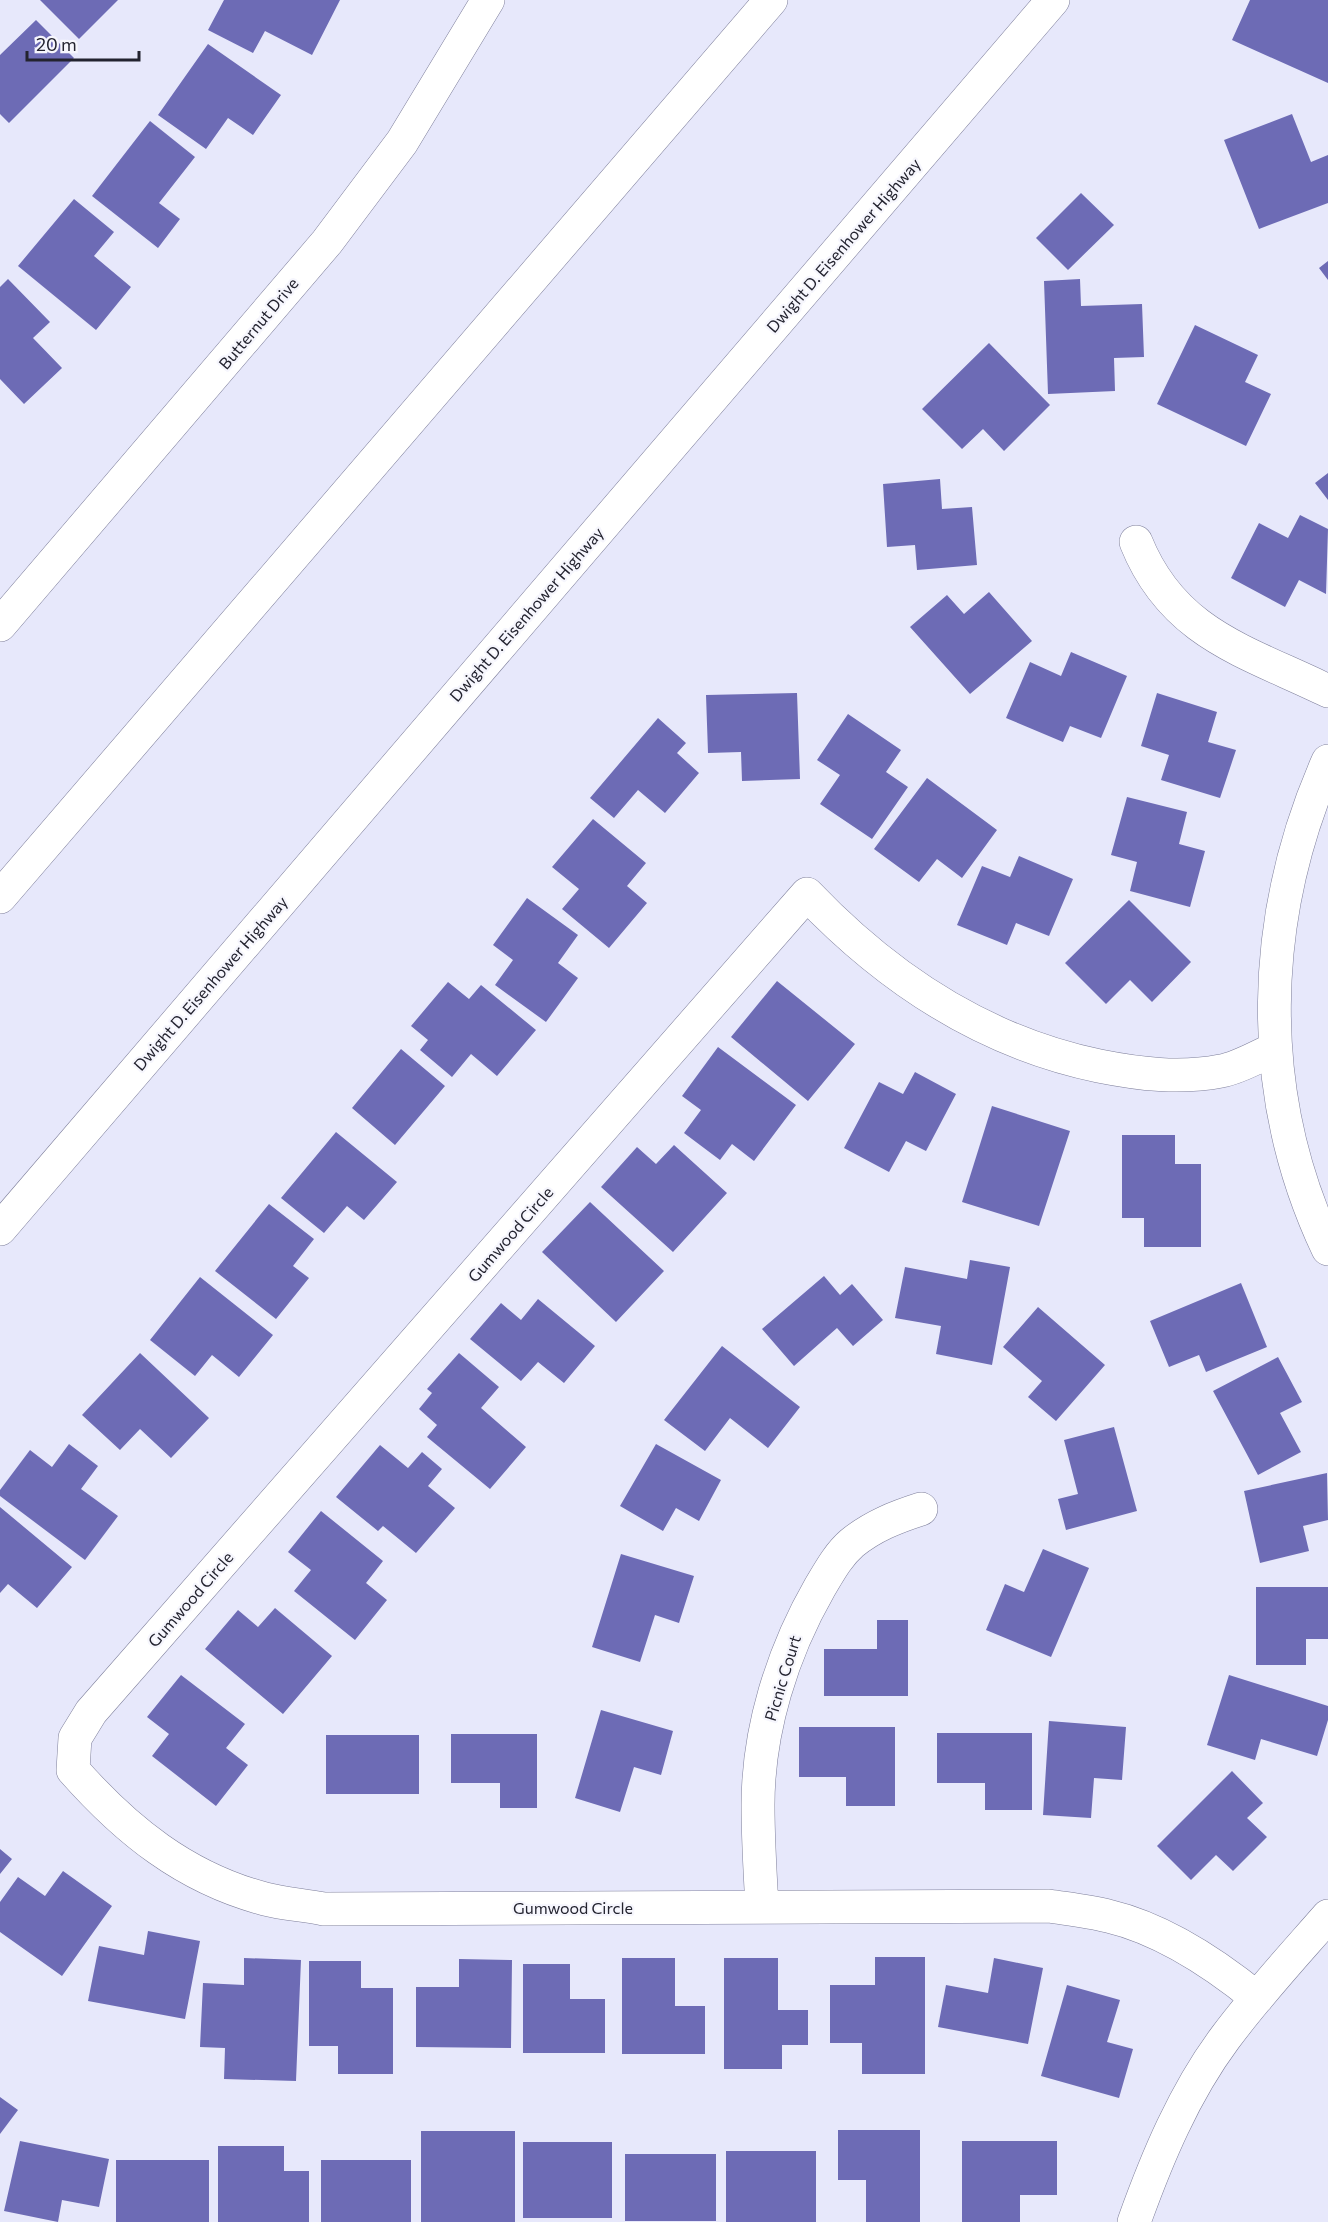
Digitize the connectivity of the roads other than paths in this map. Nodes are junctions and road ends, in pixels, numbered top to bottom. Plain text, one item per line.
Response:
1 (488, 0) edge
2 (771, 0) edge
3 (1053, 0) edge
4 (1136, 542) dead end
5 (0, 625) edge
6 (1328, 691) edge
7 (1328, 761) edge
8 (0, 897) edge
9 (1275, 1049) junction
10 (0, 1229) edge
11 (1328, 1249) edge
12 (921, 1509) dead end
13 (762, 1906) junction
14 (1328, 1916) edge
15 (1257, 1998) junction
16 (1134, 2222) edge

1 - 5 main road, Butternut Drive
2 - 8 main road
3 - 10 main road, Dwight D. Eisenhower Highway
4 - 6 main road
7 - 9 main road
9 - 11 main road
9 - 13 main road, Gumwood Circle
12 - 13 main road, Picnic Court
13 - 15 main road, Gumwood Circle
14 - 15 main road
15 - 16 main road

